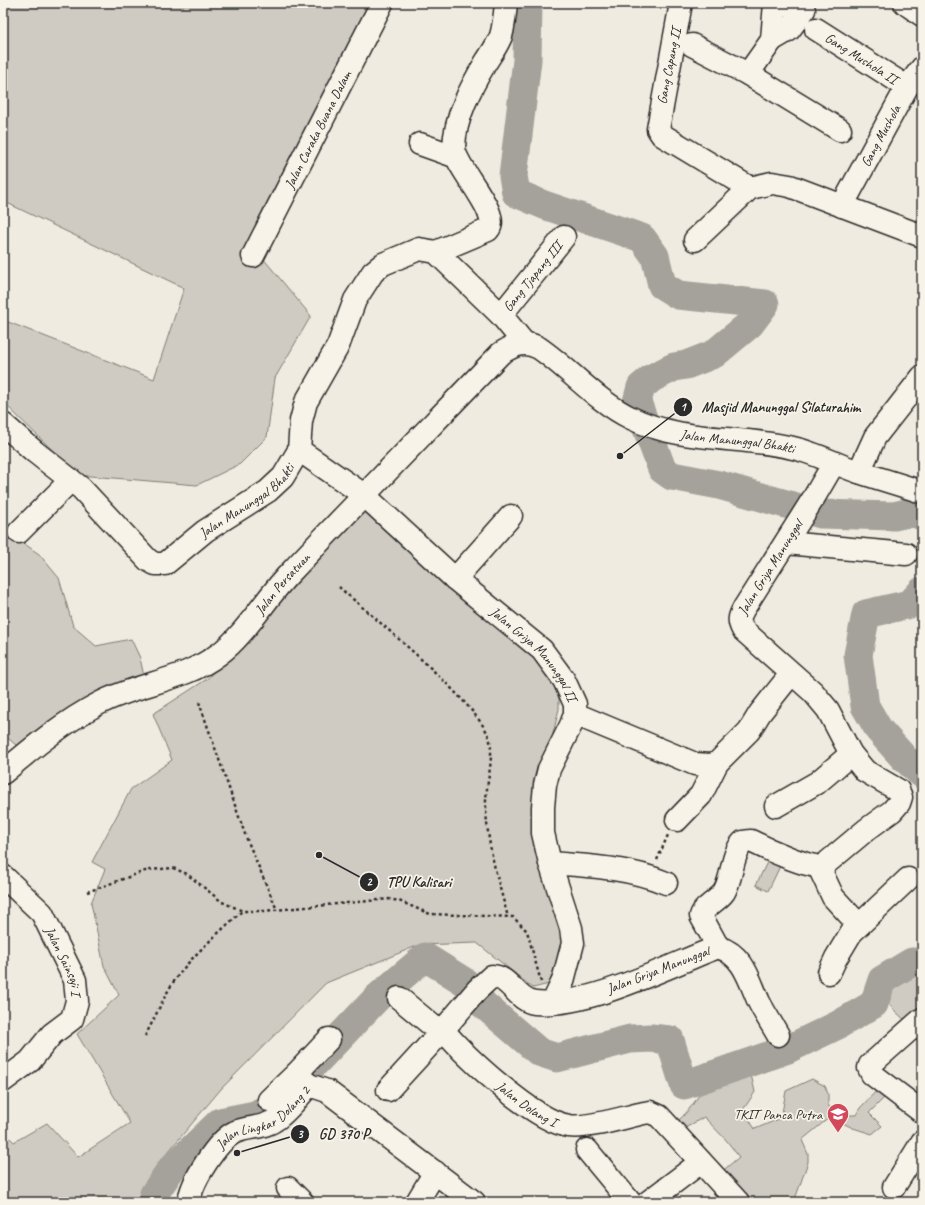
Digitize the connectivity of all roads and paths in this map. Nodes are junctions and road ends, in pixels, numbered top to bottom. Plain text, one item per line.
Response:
1 (382, 3) edge
2 (506, 3) edge
3 (681, 3) edge
4 (905, 3) edge
5 (775, 4) edge
6 (922, 15) edge
7 (816, 29) dead end
8 (772, 40) junction
9 (692, 45) dead end
10 (922, 68) edge
11 (748, 74) junction
12 (908, 87) junction
13 (840, 130) dead end
14 (420, 144) dead end
15 (454, 156) junction
16 (750, 188) junction
17 (842, 206) junction
18 (922, 236) edge
19 (564, 237) dead end
20 (695, 240) dead end
21 (428, 250) junction
22 (253, 256) dead end
23 (501, 315) junction
24 (524, 343) junction
25 (922, 377) edge
26 (3, 424) edge
27 (299, 450) junction
28 (834, 463) junction
29 (859, 472) junction
30 (71, 480) junction
31 (922, 492) edge
32 (364, 495) junction
33 (511, 516) dead end
34 (19, 532) dead end
35 (786, 543) junction
36 (906, 554) dead end
37 (455, 579) junction
38 (339, 587) dead end
39 (791, 674) junction
40 (199, 702) dead end
41 (575, 714) junction
42 (851, 754) junction
43 (717, 763) junction
44 (3, 773) edge
45 (776, 806) dead end
46 (677, 820) joint
47 (550, 863) junction
48 (819, 867) junction
49 (3, 876) edge
50 (908, 879) dead end
51 (658, 880) joint
52 (87, 892) dead end
53 (277, 910) junction
54 (243, 911) junction
55 (508, 917) junction
56 (858, 924) junction
57 (718, 947) junction
58 (829, 974) dead end
59 (399, 998) dead end
60 (550, 1002) junction
61 (921, 1022) edge
62 (441, 1031) junction
63 (778, 1035) dead end
64 (145, 1036) dead end
65 (329, 1039) dead end
66 (302, 1079) junction
67 (3, 1081) edge
68 (388, 1090) dead end
69 (269, 1100) dead end
70 (922, 1112) edge
71 (922, 1142) edge
72 (587, 1150) dead end
73 (701, 1162) junction
74 (434, 1172) junction
75 (894, 1187) dead end
76 (188, 1202) edge
77 (417, 1202) edge
78 (474, 1202) edge
79 (630, 1202) edge
80 (648, 1202) edge
81 (738, 1202) edge

1 - 22 street, Jalan Caraka Buana Dalam
2 - 15 street
3 - 16 street, Gang Capang II
4 - 6 street
5 - 8 street
5 - 8 street
7 - 12 street, Gang Mushola II
8 - 11 street
9 - 11 street
10 - 12 street, Gang Mushola
11 - 13 street
12 - 17 street, Gang Mushola
14 - 15 street
15 - 21 street, Jalan Manunggal Bhakti
16 - 17 street
16 - 20 street
17 - 18 street
19 - 23 street, Gang Tjapang III
21 - 23 street
21 - 27 street, Jalan Manunggal Bhakti
23 - 24 street
24 - 28 street, Jalan Manunggal Bhakti
24 - 32 street, Jalan Persatuan
25 - 29 street
26 - 30 street, Jalan Manunggal Bhakti
27 - 30 street, Jalan Manunggal Bhakti
27 - 32 street, Jalan Griya Manunggal II
28 - 29 street, Jalan Manunggal Bhakti
28 - 35 street, Jalan Griya Manunggal
29 - 31 street, Jalan Manunggal Bhakti
30 - 34 street
32 - 37 street, Jalan Griya Manunggal II
32 - 44 street, Jalan Persatuan
33 - 37 street
35 - 36 street
35 - 39 street, Jalan Griya Manunggal
37 - 41 street, Jalan Griya Manunggal II
38 - 55 path
39 - 42 street, Jalan Griya Manunggal
39 - 43 street
40 - 53 path
41 - 43 street
41 - 47 street, Jalan Griya Manunggal II
42 - 45 street
42 - 48 street, Jalan Griya Manunggal
43 - 46 street
46 - 51 path
47 - 51 street
47 - 60 street, Jalan Griya Manunggal II
48 - 56 street
48 - 57 street, Jalan Griya Manunggal
49 - 67 street, Jalan Sainsaji I
50 - 56 street
52 - 54 path
53 - 54 path
53 - 55 path
54 - 64 path
55 - 60 path
56 - 58 street
57 - 60 street, Jalan Griya Manunggal
57 - 63 street
59 - 62 street, Jalan Dolang I
60 - 62 street
61 - 70 street
62 - 68 street
62 - 73 street, Jalan Dolang I
65 - 66 street
66 - 69 street
66 - 74 street, Jalan Lingkar Dolang 2
66 - 76 street, Jalan Lingkar Dolang 2
71 - 75 street
72 - 79 street
73 - 80 street
73 - 81 street, Jalan Dolang I
74 - 77 street
74 - 78 street, Jalan Lingkar Dolang 2

